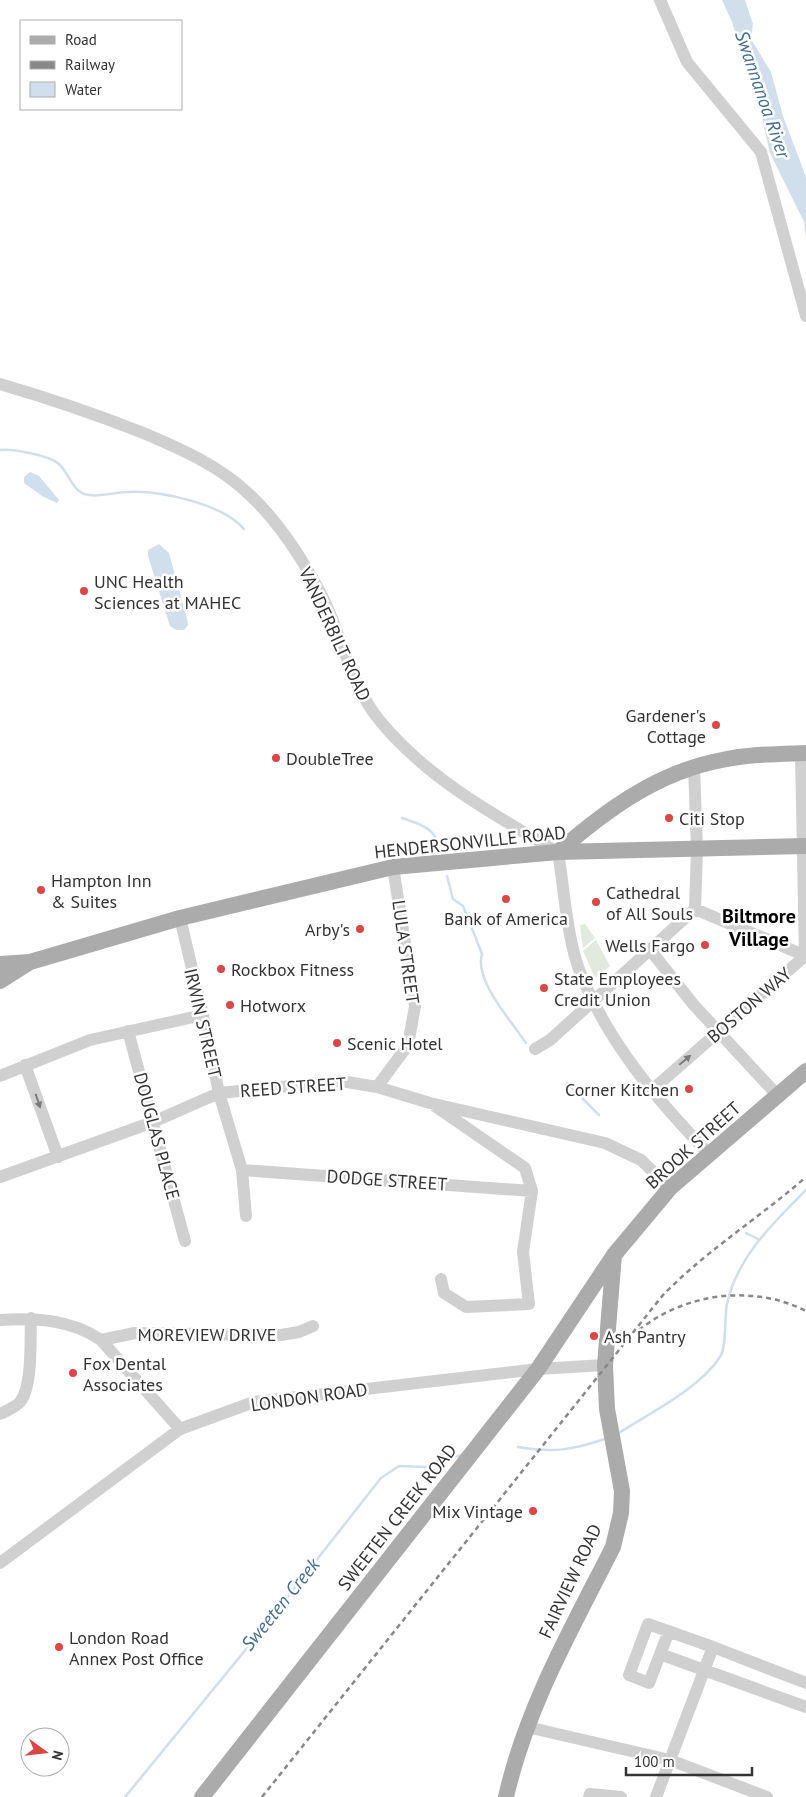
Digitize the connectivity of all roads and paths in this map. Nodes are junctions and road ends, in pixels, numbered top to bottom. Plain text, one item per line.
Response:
1 (660, 0) edge
2 (804, 310) edge
3 (0, 384) edge
4 (803, 753) edge
5 (694, 767) junction
6 (805, 846) edge
7 (697, 850) junction
8 (558, 852) junction
9 (393, 867) junction
10 (694, 909) junction
11 (180, 918) junction
12 (651, 951) junction
13 (806, 956) edge
14 (30, 962) junction
15 (0, 964) edge
16 (0, 981) edge
17 (593, 1000) junction
18 (204, 1015) junction
19 (128, 1031) junction
20 (719, 1032) junction
21 (535, 1049) dead end
22 (25, 1065) junction
23 (806, 1071) edge
24 (0, 1076) edge
25 (377, 1087) junction
26 (652, 1090) junction
27 (219, 1092) junction
28 (778, 1096) junction
29 (430, 1103) junction
30 (153, 1122) junction
31 (710, 1155) junction
32 (58, 1157) junction
33 (242, 1170) junction
34 (0, 1177) edge
35 (670, 1188) junction
36 (532, 1191) junction
37 (246, 1216) dead end
38 (185, 1241) dead end
39 (614, 1256) junction
40 (441, 1279) dead end
41 (31, 1318) junction
42 (0, 1320) edge
43 (312, 1326) dead end
44 (101, 1340) junction
45 (606, 1366) junction
46 (538, 1369) junction
47 (0, 1414) edge
48 (180, 1429) junction
49 (0, 1563) edge
50 (669, 1632) junction
51 (713, 1647) junction
52 (660, 1654) junction
53 (705, 1670) junction
54 (806, 1683) edge
55 (806, 1708) edge
56 (527, 1728) junction
57 (670, 1760) junction
58 (202, 1797) edge
59 (506, 1797) edge
60 (589, 1797) edge
61 (621, 1797) edge
62 (656, 1797) edge
63 (767, 1797) edge

1 - 2 street
3 - 8 street, VANDERBILT ROAD
4 - 5 main road
4 - 6 street, BOSTON WAY
5 - 7 street
5 - 8 main road
6 - 7 main road, HENDERSONVILLE ROAD
6 - 13 street, BOSTON WAY
7 - 8 main road, HENDERSONVILLE ROAD
7 - 10 street
8 - 9 main road, HENDERSONVILLE ROAD
8 - 17 street
9 - 11 main road, HENDERSONVILLE ROAD
9 - 25 street, LULA STREET
10 - 12 street
10 - 13 street
11 - 14 main road, HENDERSONVILLE ROAD
11 - 18 street, IRWIN STREET
12 - 17 street
12 - 20 street
13 - 20 street, BOSTON WAY
14 - 15 main road, HENDERSONVILLE ROAD
14 - 16 main road, HENDERSONVILLE ROAD
17 - 21 street
17 - 26 street
18 - 19 street
18 - 27 street, IRWIN STREET
19 - 22 street
19 - 30 street, DOUGLAS PLACE
26 -> 20 street, BOSTON WAY
20 - 28 street
22 - 24 street
22 -> 32 street
23 - 28 main road, BROOK STREET
25 - 27 street, REED STREET
25 - 29 street, REED STREET
26 - 31 street
27 - 30 street, REED STREET
27 - 33 street, IRWIN STREET
28 - 31 main road, BROOK STREET
29 - 35 street, REED STREET
29 - 36 street
30 - 32 street, REED STREET
30 - 38 street, DOUGLAS PLACE
31 - 35 main road, BROOK STREET
32 - 34 street, REED STREET
33 - 36 street, DODGE STREET
33 - 37 street, IRWIN STREET
35 - 39 main road, BROOK STREET
36 - 40 street
39 - 45 main road, FAIRVIEW ROAD
39 - 46 main road, SWEETEN CREEK ROAD
41 - 42 street
41 - 44 street
41 - 47 street
43 - 44 street, MOREVIEW DRIVE
44 - 48 street
45 - 46 street, LONDON ROAD
45 - 56 main road, FAIRVIEW ROAD
46 - 48 street, LONDON ROAD
46 - 58 main road, SWEETEN CREEK ROAD
48 - 49 street, LONDON ROAD
50 - 51 street
50 - 52 street
50 - 52 street
51 - 53 street
51 - 54 street
52 - 53 street
53 - 55 street
53 - 57 street
56 - 57 street
56 - 59 main road, FAIRVIEW ROAD
57 - 62 street
57 - 63 street
60 - 61 street

